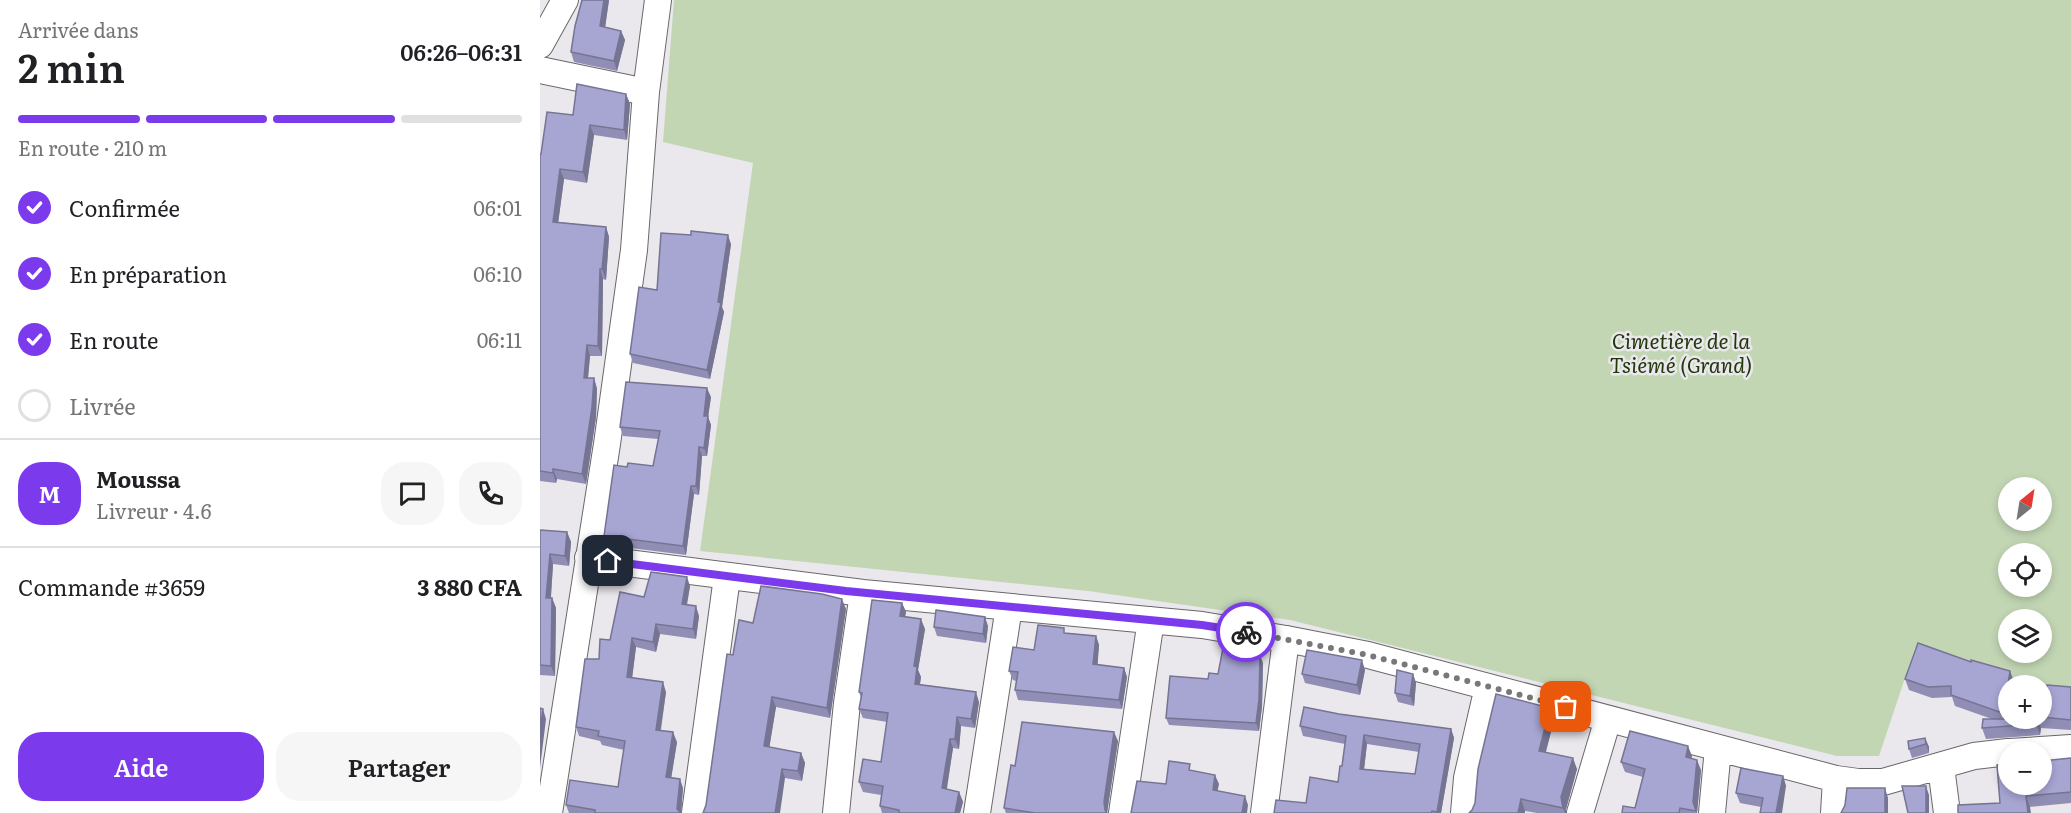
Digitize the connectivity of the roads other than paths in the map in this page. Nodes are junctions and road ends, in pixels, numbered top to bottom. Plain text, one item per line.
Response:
1 (565, 0) edge
2 (658, 0) edge
3 (540, 45) edge
4 (540, 70) edge
5 (646, 92) junction
6 (588, 558) junction
7 (727, 577) junction
8 (863, 593) junction
9 (1009, 607) junction
10 (1151, 620) junction
11 (1286, 639) junction
12 (1488, 687) junction
13 (1608, 719) junction
14 (1718, 748) junction
15 (2071, 748) edge
16 (2052, 749) edge
17 (1998, 753) edge
18 (1941, 767) junction
19 (1836, 779) junction
20 (549, 813) edge
21 (695, 813) edge
22 (836, 813) edge
23 (977, 813) edge
24 (1122, 813) edge
25 (1264, 813) edge
26 (1464, 813) edge
27 (1580, 813) edge
28 (1712, 813) edge
29 (1834, 813) edge
30 (1947, 813) edge

1 - 3 street
2 - 5 street
4 - 5 street
5 - 6 street
6 - 7 street
6 - 20 street
7 - 8 street
7 - 21 street
8 - 9 street
8 - 22 street
9 - 10 street
9 - 23 street
10 - 11 street
10 - 24 street
11 - 12 street
11 - 25 street
12 - 13 street
12 - 26 street
13 - 14 street
13 - 27 street
14 - 19 street
14 - 28 street
15 - 16 street
17 - 18 street
18 - 19 street
18 - 30 street
19 - 29 street

